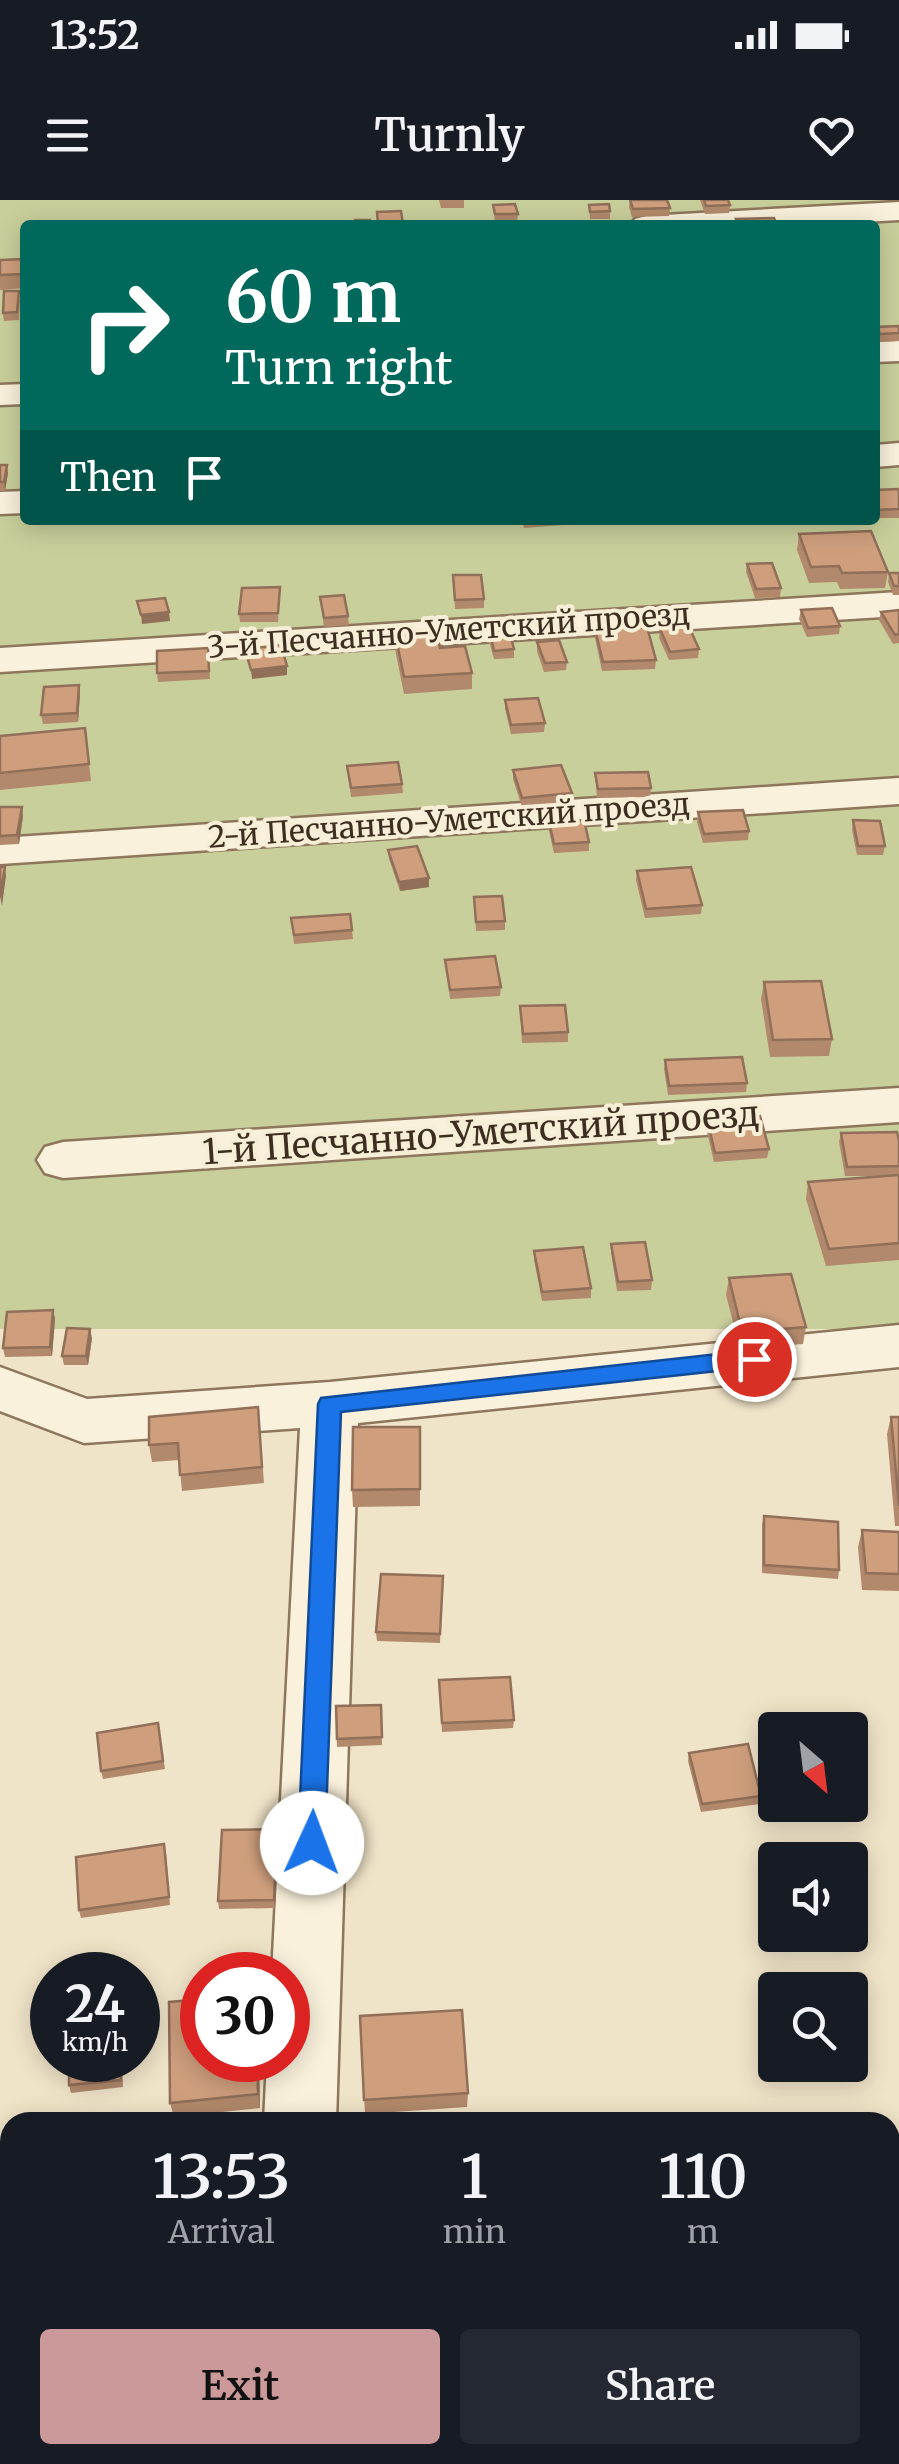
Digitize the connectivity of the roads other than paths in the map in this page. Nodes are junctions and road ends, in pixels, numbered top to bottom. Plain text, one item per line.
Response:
1 (899, 211) edge
2 (736, 220) edge
3 (899, 604) edge
4 (0, 660) edge
5 (899, 791) edge
6 (0, 850) edge
7 (899, 1105) edge
8 (63, 1160) dead end
9 (899, 1346) edge
10 (0, 1388) edge
11 (330, 1404) junction
12 (300, 2112) edge

1 - 2 street
3 - 4 street, 3-й Песчанно-Уметский проезд
5 - 6 street, 2-й Песчанно-Уметский проезд
7 - 8 street, 1-й Песчанно-Уметский проезд
9 - 11 street
10 - 11 street
11 - 12 street

